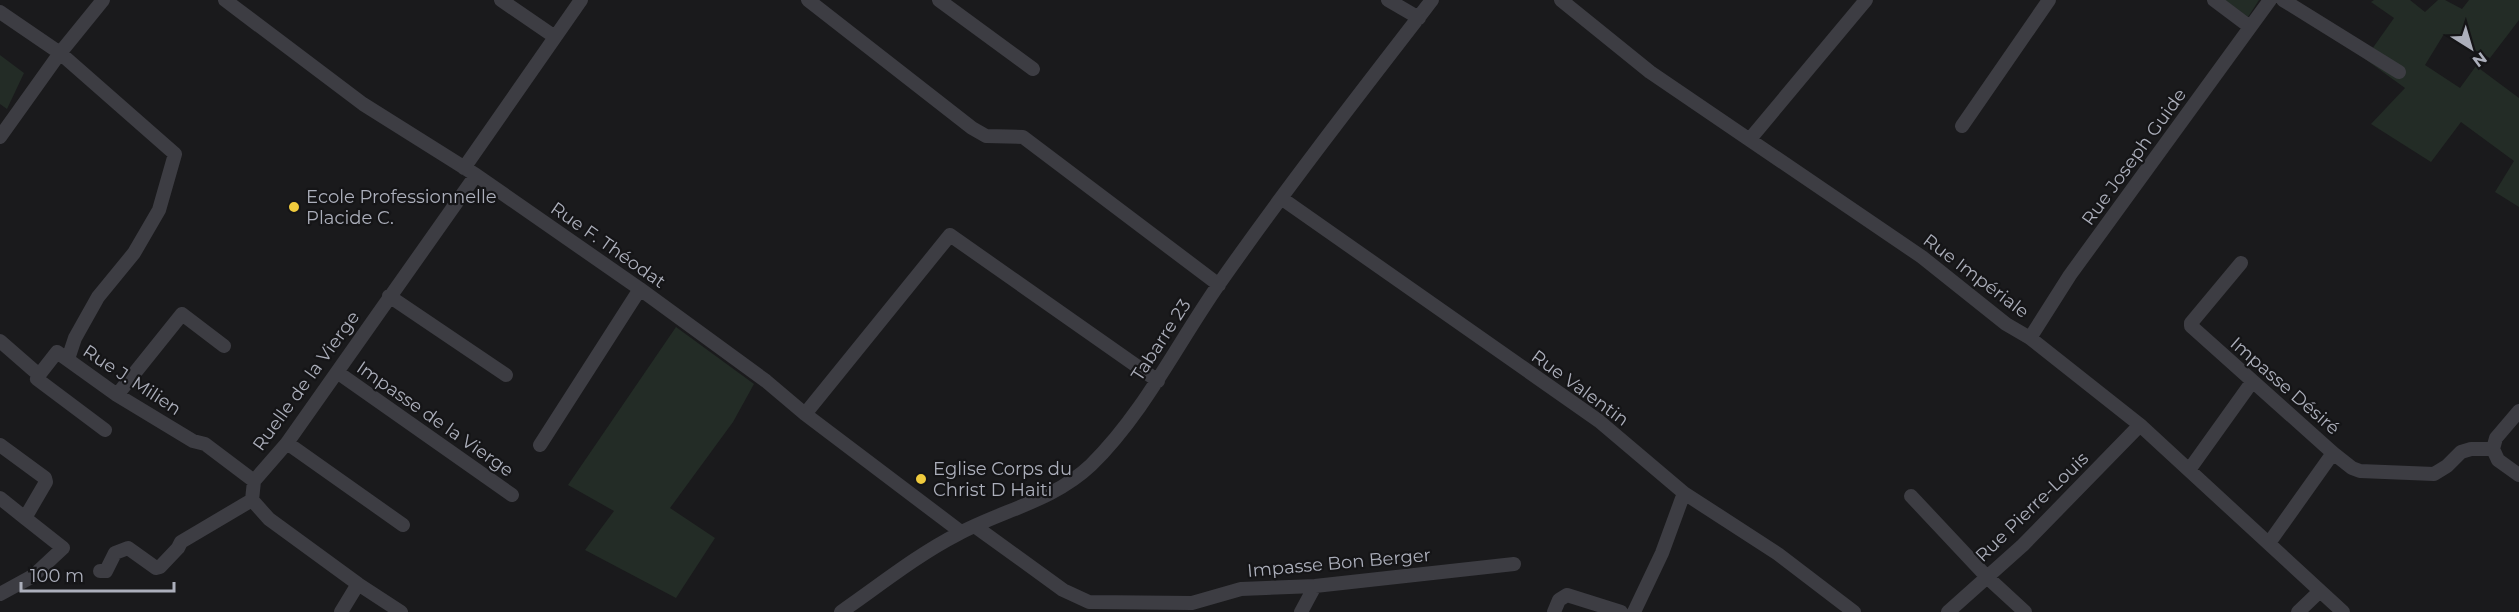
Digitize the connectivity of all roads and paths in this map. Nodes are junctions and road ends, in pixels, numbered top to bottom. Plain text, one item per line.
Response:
1 (103, 0) edge
2 (225, 0) edge
3 (501, 0) edge
4 (581, 0) edge
5 (808, 0) edge
6 (939, 0) edge
7 (1389, 0) edge
8 (1432, 0) edge
9 (1561, 0) edge
10 (1866, 0) edge
11 (2049, 0) edge
12 (2214, 0) edge
13 (2270, 0) edge
14 (2283, 0) edge
15 (0, 12) edge
16 (1419, 18) junction
17 (2250, 27) junction
18 (555, 37) junction
19 (60, 53) junction
20 (1033, 69) dead end
21 (2399, 72) dead end
22 (1962, 126) dead end
23 (0, 138) edge
24 (1750, 139) junction
25 (470, 172) junction
26 (1281, 198) junction
27 (2241, 263) dead end
28 (1218, 285) junction
29 (640, 289) junction
30 (389, 296) junction
31 (2030, 338) junction
32 (0, 341) edge
33 (224, 346) dead end
34 (68, 359) junction
35 (337, 372) junction
36 (39, 375) junction
37 (506, 375) dead end
38 (1158, 381) junction
39 (2252, 382) junction
40 (117, 395) junction
41 (2519, 411) edge
42 (805, 414) junction
43 (2140, 425) junction
44 (105, 430) dead end
45 (287, 443) junction
46 (0, 445) edge
47 (540, 446) dead end
48 (2493, 449) junction
49 (2333, 453) junction
50 (2189, 470) junction
51 (2519, 475) edge
52 (254, 481) junction
53 (1684, 493) junction
54 (512, 495) dead end
55 (1911, 496) dead end
56 (0, 498) edge
57 (252, 500) junction
58 (25, 518) junction
59 (403, 525) dead end
60 (976, 527) junction
61 (960, 532) junction
62 (2269, 543) junction
63 (1514, 564) dead end
64 (100, 572) dead end
65 (1987, 577) junction
66 (358, 584) junction
67 (1315, 586) junction
68 (2320, 591) junction
69 (0, 594) edge
70 (1086, 607) edge
71 (1190, 608) edge
72 (844, 611) edge
73 (341, 612) edge
74 (401, 612) edge
75 (1301, 612) edge
76 (1554, 612) edge
77 (1621, 612) edge
78 (1634, 612) edge
79 (1854, 612) edge
80 (1948, 612) edge
81 (2025, 612) edge
82 (2298, 612) edge
83 (2343, 612) edge

1 - 19 street
2 - 25 street, Rue F. Théodat
3 - 18 street
4 - 18 street, Ruelle de la Vierge
5 - 28 street
6 - 20 street
7 - 16 street
8 - 16 street, Tabarre 23
9 - 24 street, Rue Impériale
10 - 24 street
11 - 22 street
12 - 17 street
13 - 17 street, Rue Joseph Guide
14 - 21 street
15 - 19 street
16 - 26 street, Tabarre 23
17 - 31 street, Rue Joseph Guide
18 - 25 street, Ruelle de la Vierge
19 - 23 street
19 - 34 street
24 - 31 street, Rue Impériale
25 - 29 street, Rue F. Théodat
25 - 30 street, Ruelle de la Vierge
26 - 28 street, Tabarre 23
26 - 53 street, Rue Valentin
27 - 39 street, Impasse Désiré
28 - 38 street, Tabarre 23
29 - 42 street, Rue F. Théodat
29 - 47 street
30 - 35 street, Ruelle de la Vierge
30 - 37 street
31 - 43 street, Rue Impériale
32 - 36 street
33 - 40 street
34 - 36 street, Rue J. Milien
34 - 40 street, Rue J. Milien
35 - 45 street, Ruelle de la Vierge
35 - 54 street, Impasse de la Vierge
36 - 44 street
38 - 42 street
38 - 60 street, Tabarre 23
39 - 49 street, Impasse Désiré
39 - 50 street
40 - 52 street, Rue J. Milien
41 - 48 street
42 - 61 street, Rue F. Théodat
43 - 50 street, Rue Impériale
43 - 65 street, Rue Pierre-Louis
45 - 52 street, Ruelle de la Vierge
45 - 59 street
46 - 58 street
48 - 49 street
48 - 51 street
49 - 62 street, Impasse Désiré
50 - 62 street, Rue Impériale
52 - 57 street
53 - 78 street
53 - 79 street, Rue Valentin
55 - 65 street
56 - 58 street
57 - 64 street
57 - 66 street
58 - 69 street
60 - 61 street, Tabarre 23
60 - 70 street, Impasse Bon Berger
61 - 72 street, Tabarre 23
62 - 68 street, Rue Impériale
63 - 67 street, Impasse Bon Berger
65 - 80 street, Rue Pierre-Louis
65 - 81 street
66 - 73 street
66 - 74 street
67 - 71 street, Impasse Bon Berger
67 - 75 street
68 - 82 street
68 - 83 street, Rue Impériale
70 - 71 street, Impasse Bon Berger
76 - 77 street

